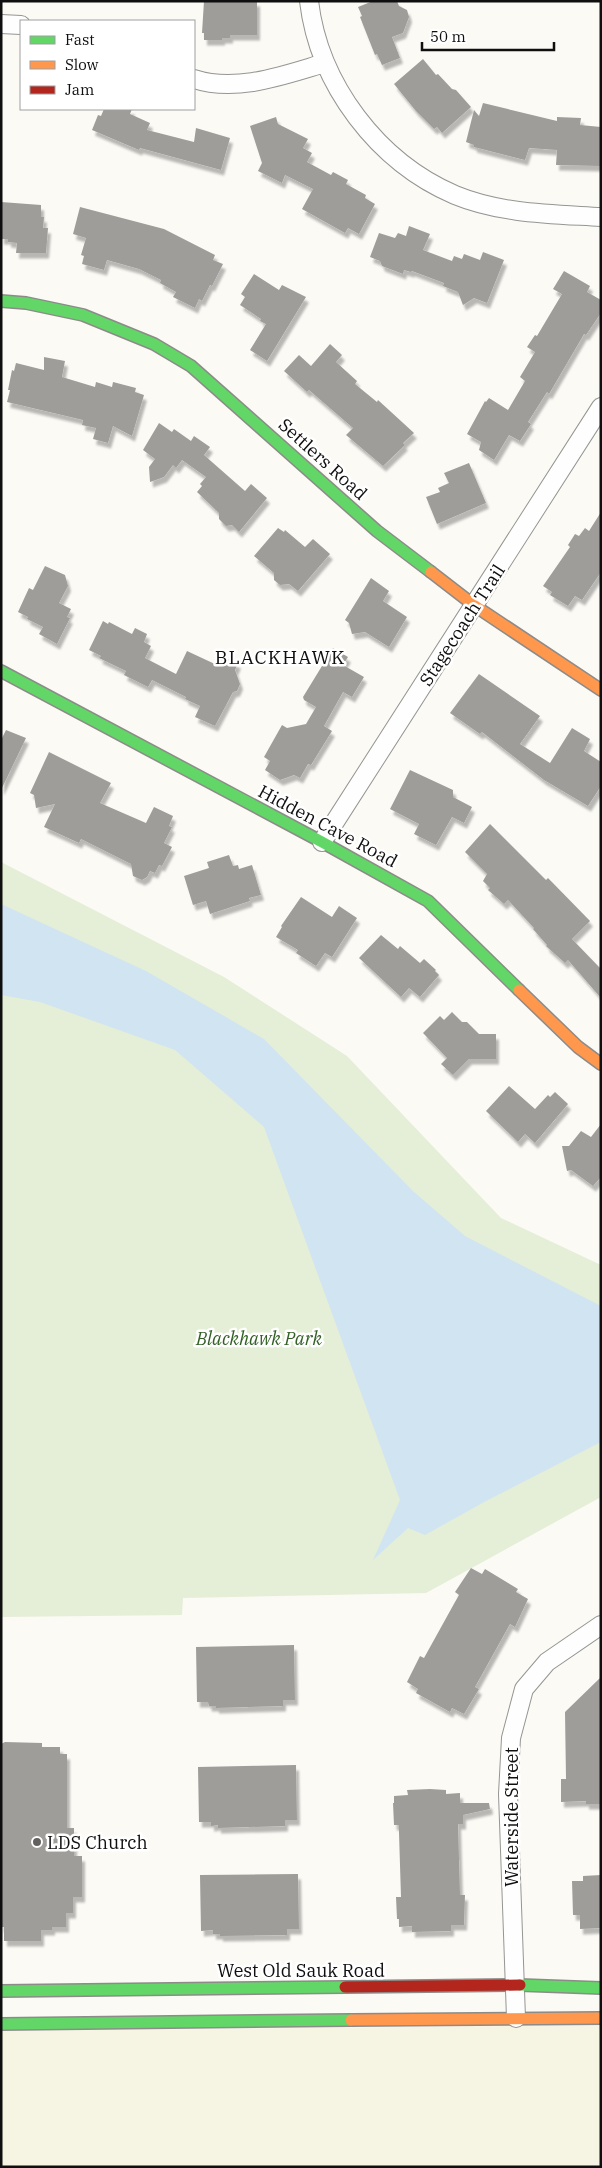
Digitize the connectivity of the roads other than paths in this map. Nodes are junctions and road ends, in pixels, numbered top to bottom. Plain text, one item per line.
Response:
1 (309, 1) edge
2 (1, 24) edge
3 (20, 25) edge
4 (325, 63) junction
5 (195, 79) edge
6 (601, 217) edge
7 (1, 301) edge
8 (601, 407) edge
9 (475, 606) junction
10 (1, 671) edge
11 (601, 690) edge
12 (322, 842) junction
13 (601, 1064) edge
14 (601, 1625) edge
15 (515, 1985) junction
16 (601, 1988) edge
17 (1, 1991) edge
18 (516, 2018) junction
19 (601, 2018) edge
20 (1, 2024) edge

1 - 4 street
2 - 3 street
4 - 5 street
4 - 6 street
7 - 9 street, Settlers Road
8 - 9 street, Stagecoach Trail
9 - 11 street, Settlers Road
9 - 12 street, Stagecoach Trail
10 - 12 street, Hidden Cave Road
12 - 13 street, Hidden Cave Road
14 - 15 street, Waterside Street
15 - 16 street, West Old Sauk Road
15 - 17 street, West Old Sauk Road
15 - 18 street, Waterside Street
18 - 19 street
18 - 20 street

